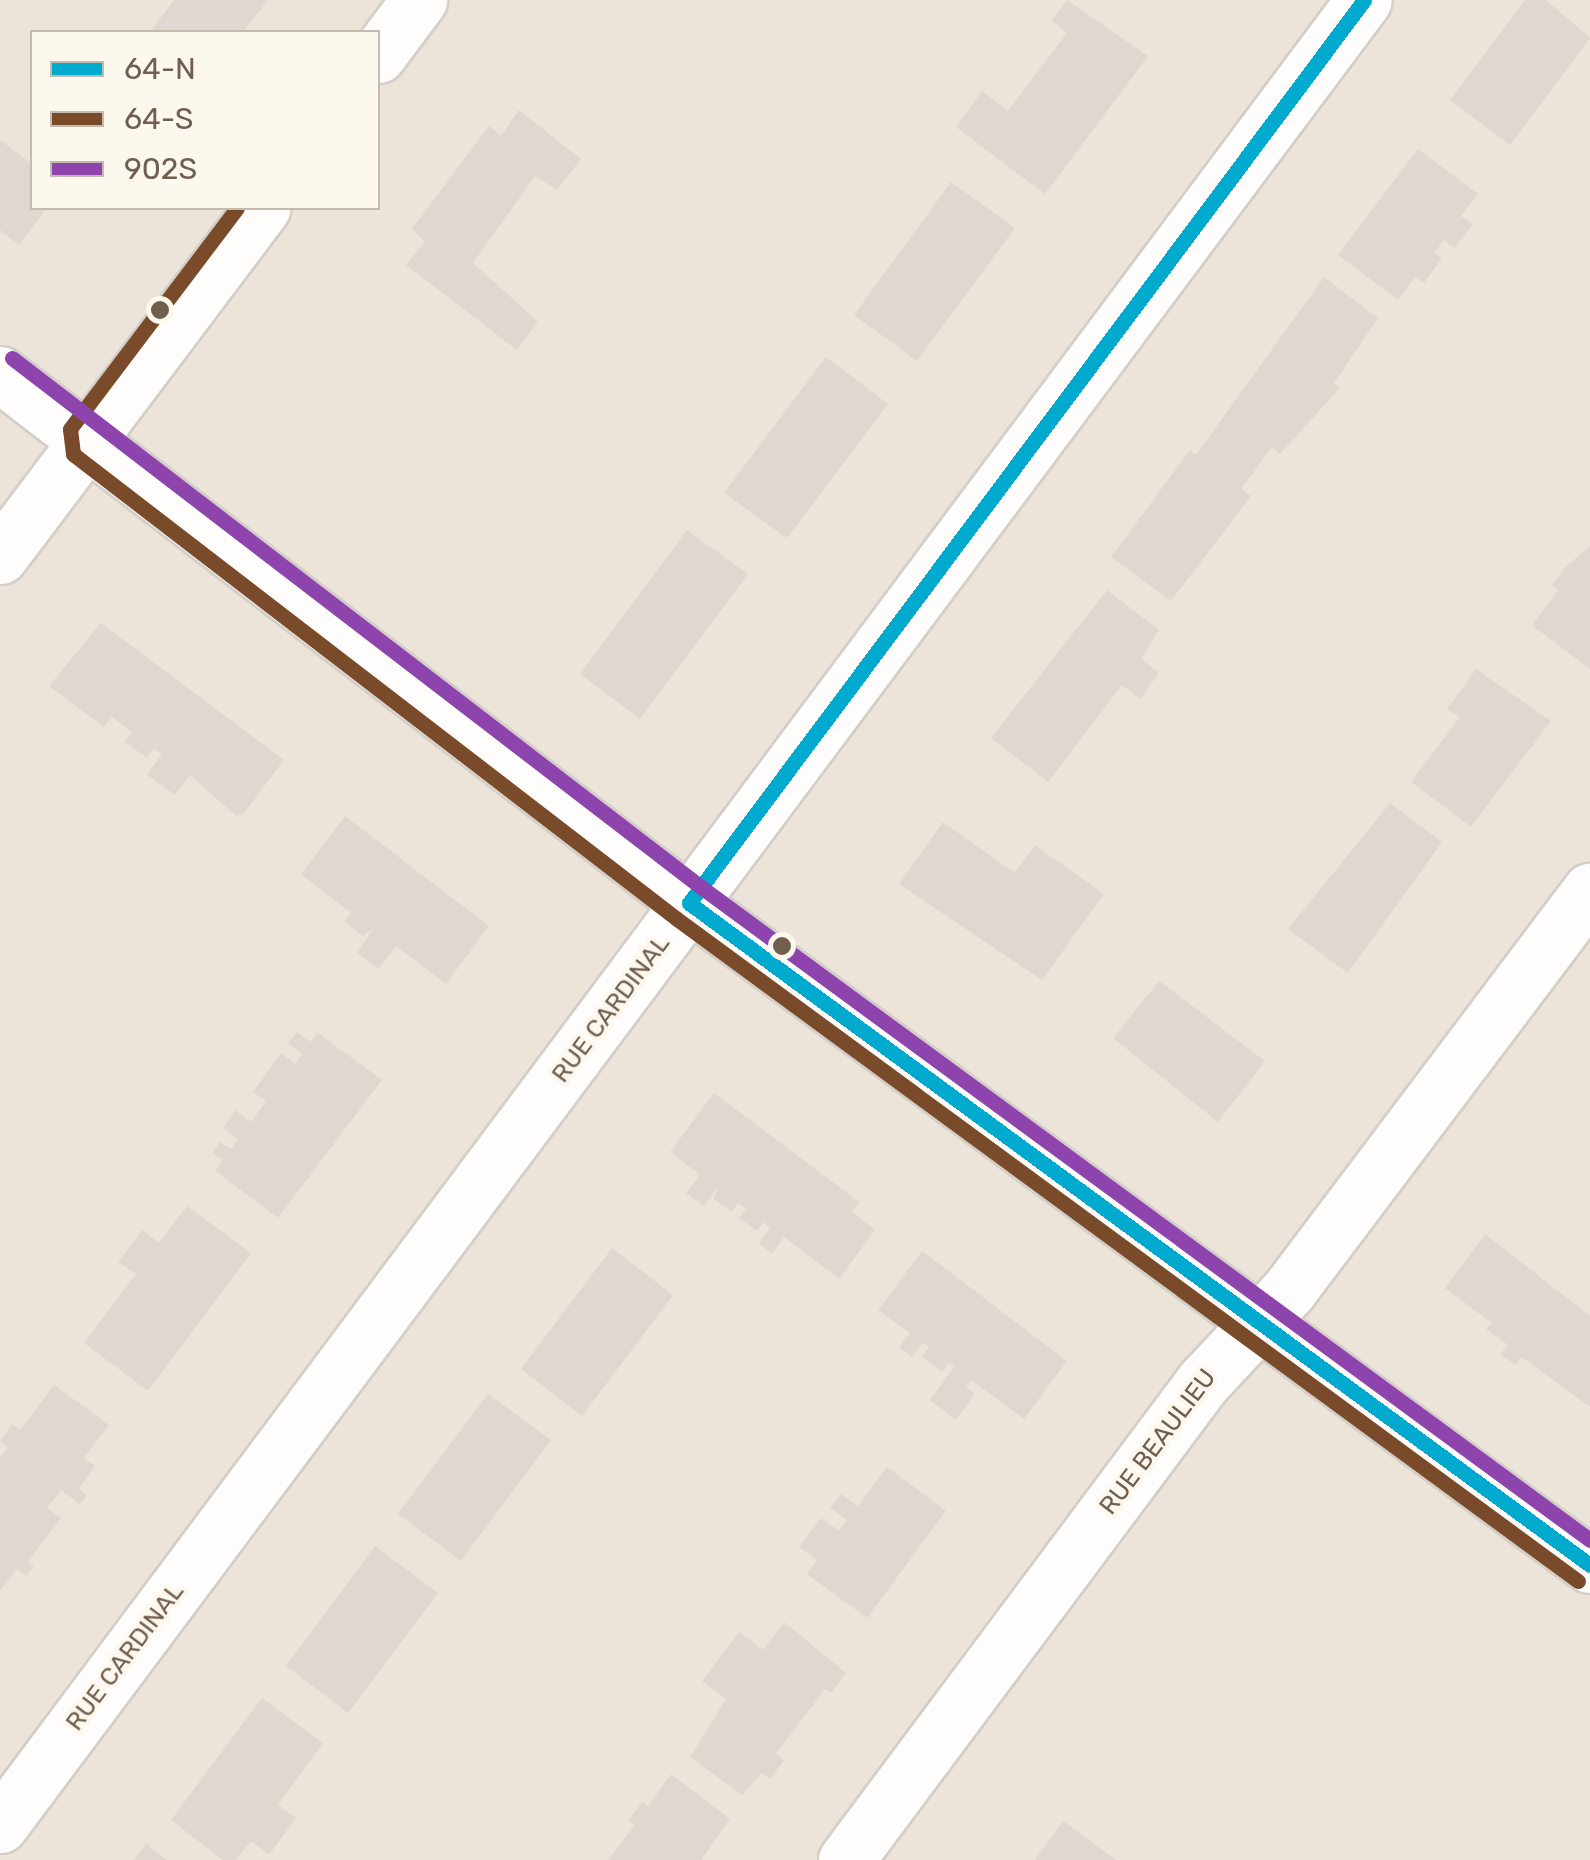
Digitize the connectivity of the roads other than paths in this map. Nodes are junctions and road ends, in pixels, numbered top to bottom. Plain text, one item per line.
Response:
1 (419, 0) edge
2 (1364, 0) edge
3 (380, 51) edge
4 (260, 210) edge
5 (0, 374) edge
6 (87, 439) junction
7 (0, 556) edge
8 (1590, 890) edge
9 (688, 903) junction
10 (1258, 1324) junction
11 (1590, 1565) edge
12 (0, 1825) edge
13 (846, 1860) edge

1 - 3 street
2 - 9 street, RUE CARDINAL
4 - 6 street
5 - 6 street
6 - 7 street
6 - 9 street
8 - 10 street, RUE BEAULIEU
9 - 10 street
9 - 12 street, RUE CARDINAL
10 - 11 street
10 - 13 street, RUE BEAULIEU

